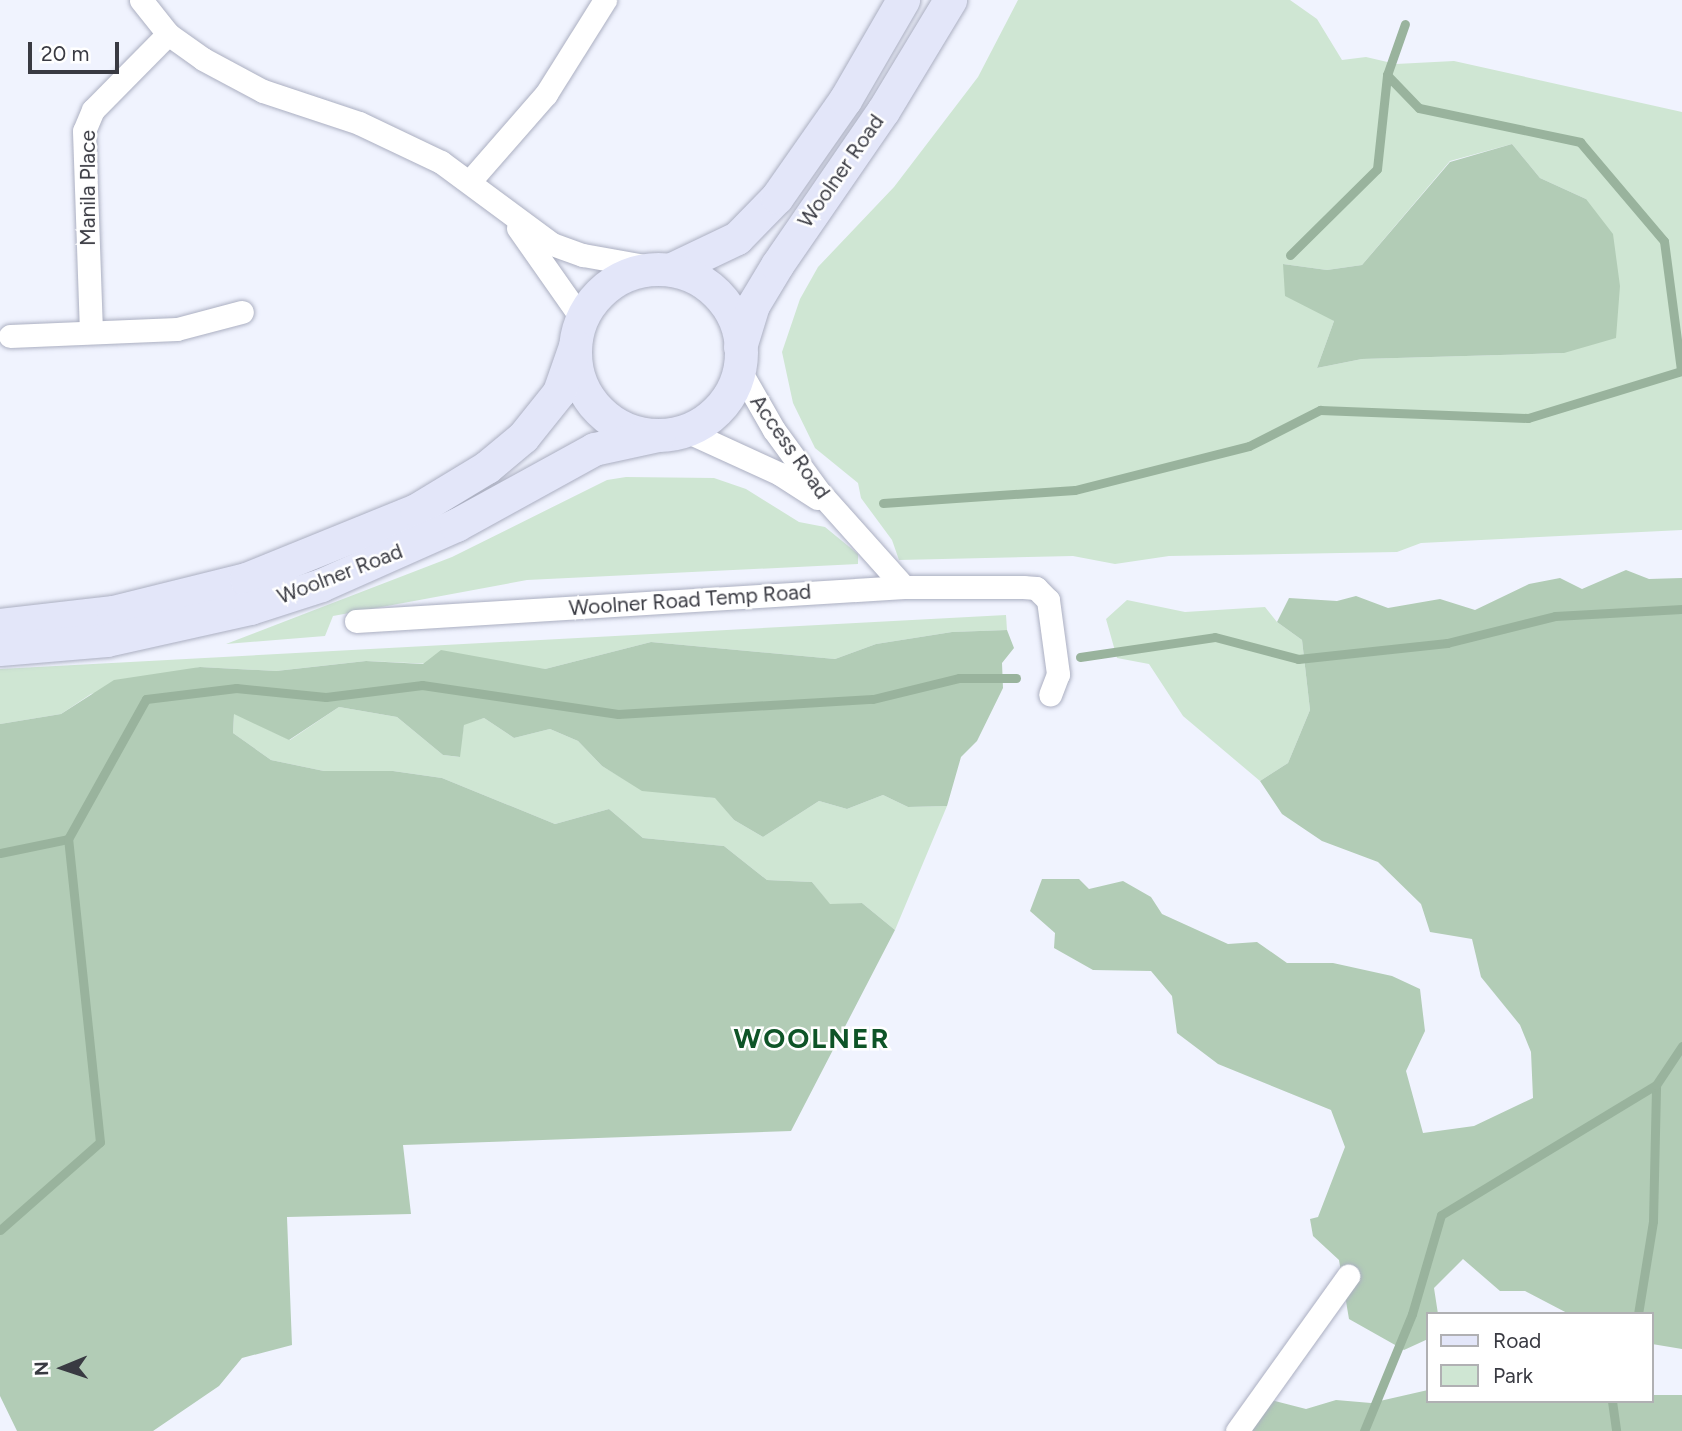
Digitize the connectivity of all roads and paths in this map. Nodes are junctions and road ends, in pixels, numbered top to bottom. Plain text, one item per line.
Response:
1 (141, 0) edge
2 (606, 0) edge
3 (903, 0) edge
4 (950, 0) edge
5 (168, 34) junction
6 (470, 181) junction
7 (494, 202) junction
8 (664, 269) junction
9 (242, 313) dead end
10 (92, 332) junction
11 (578, 332) junction
12 (10, 336) dead end
13 (739, 358) junction
14 (671, 433) junction
15 (846, 523) junction
16 (904, 587) junction
17 (356, 621) dead end
18 (0, 625) edge
19 (0, 649) edge
20 (1050, 695) dead end
21 (1348, 1276) dead end
22 (1237, 1431) edge

1 - 5 street
2 - 6 street
3 - 8 main road, Woolner Road
4 - 13 main road, Woolner Road
5 - 6 street
5 - 10 street, Manila Place
6 - 7 street
7 - 8 street
7 - 11 street
8 - 11 main road
8 - 13 main road
9 - 10 street
10 - 12 street
11 - 14 main road
11 - 18 main road, Woolner Road
13 - 14 main road
13 - 15 street, Access Road
14 - 15 street, Access Road
14 - 19 main road, Woolner Road
15 - 16 street, Access Road
16 - 17 street, Woolner Road Temp Road
16 - 20 street, Woolner Road Temp Road
21 - 22 street

